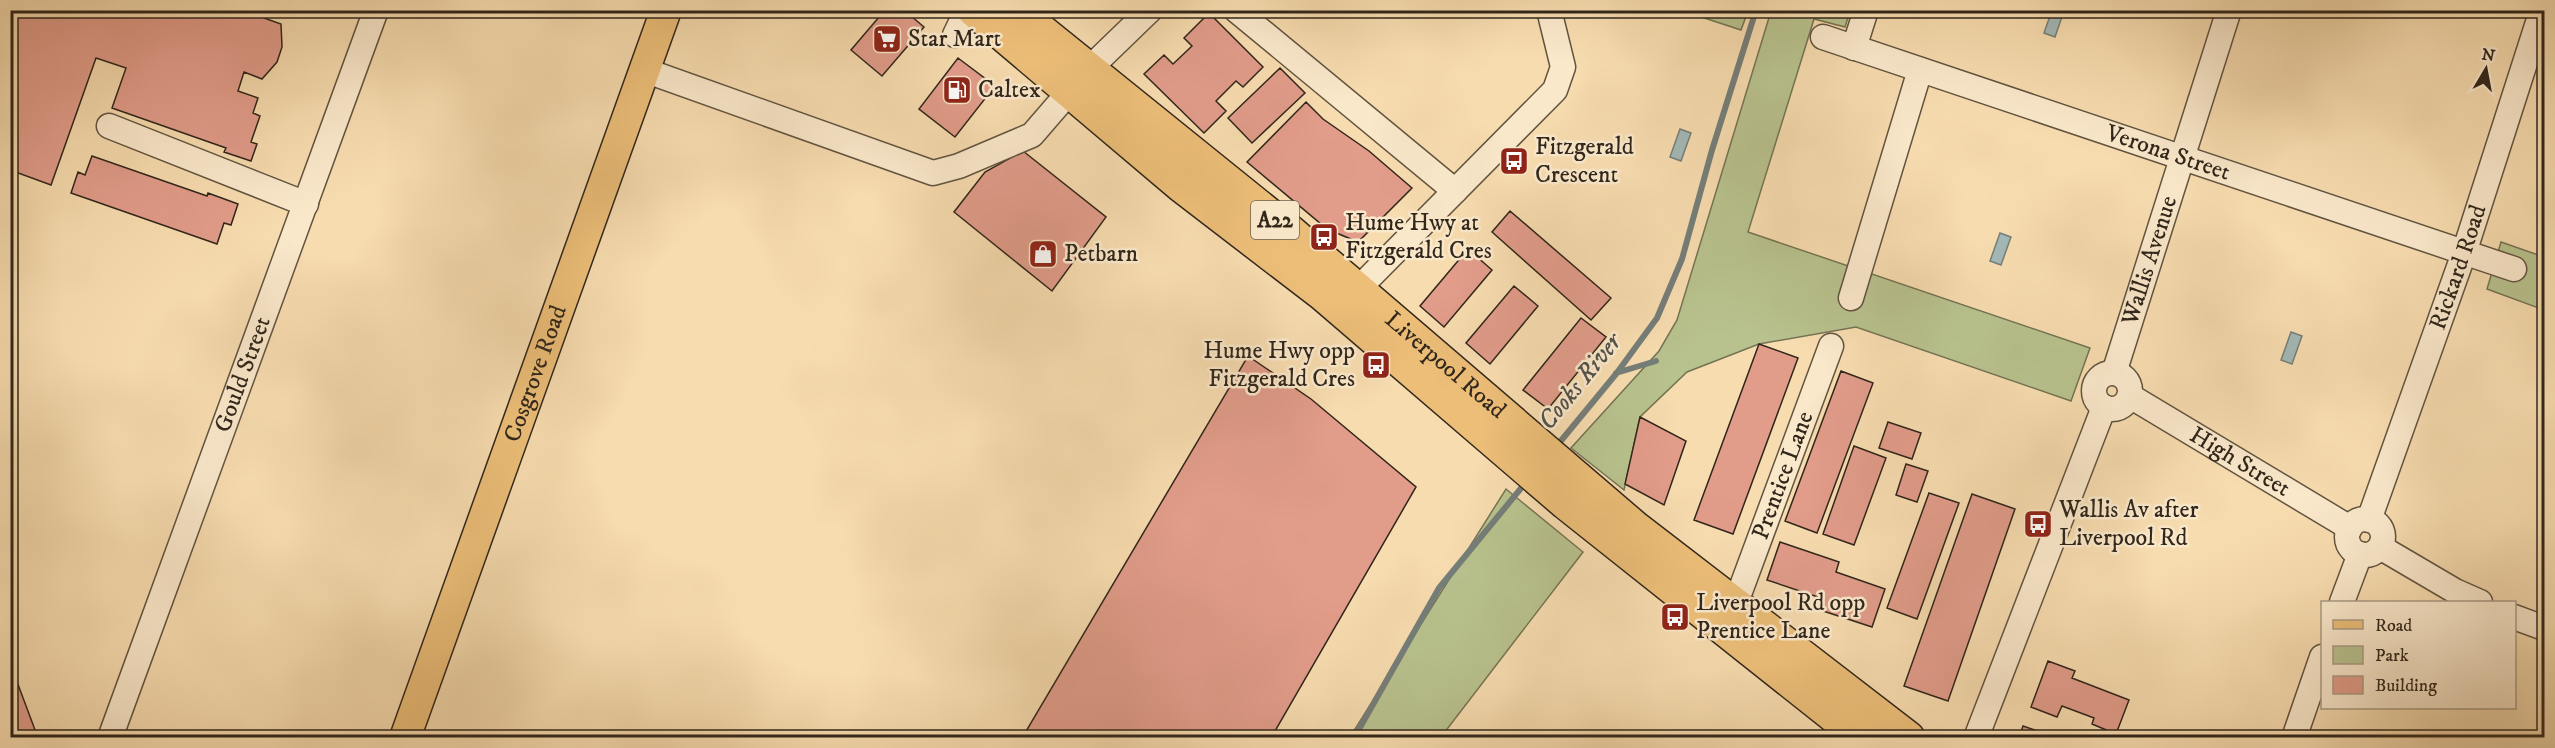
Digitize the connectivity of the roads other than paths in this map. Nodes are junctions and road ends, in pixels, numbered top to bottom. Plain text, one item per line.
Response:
1 (376, 10) edge
2 (666, 10) edge
3 (967, 10) edge
4 (1015, 10) edge
5 (1150, 10) edge
6 (1236, 10) edge
7 (1550, 10) edge
8 (1866, 10) edge
9 (2229, 10) edge
10 (2542, 10) edge
11 (964, 23) edge
12 (1823, 37) dead end
13 (1854, 48) junction
14 (644, 70) junction
15 (1920, 70) junction
16 (1079, 81) junction
17 (109, 126) dead end
18 (2182, 158) junction
19 (1455, 191) junction
20 (306, 204) junction
21 (2464, 253) junction
22 (2514, 269) dead end
23 (1358, 289) junction
24 (1851, 298) dead end
25 (1831, 346) dead end
26 (2114, 373) junction
27 (2130, 396) junction
28 (2104, 407) junction
29 (1506, 434) junction
30 (1575, 494) junction
31 (2360, 524) junction
32 (2370, 550) junction
33 (2343, 601) edge
34 (2476, 601) edge
35 (1735, 605) junction
36 (2516, 618) edge
37 (2544, 628) edge
38 (2321, 660) edge
39 (110, 738) edge
40 (405, 738) edge
41 (1862, 738) edge
42 (1908, 738) edge
43 (1976, 738) edge
44 (2294, 738) edge

1 - 20 street, Gould Street
2 - 14 main road, Cosgrove Road
3 - 11 street
4 - 16 highway, Liverpool Road / A22
5 - 16 street
6 - 19 street
7 - 19 street
8 - 13 street
9 - 18 street, Wallis Avenue
10 - 21 street, Rickard Road
11 - 16 highway, Liverpool Road / A22
12 - 13 street, Verona Street
13 - 15 street, Verona Street
14 - 16 street
14 - 40 main road, Cosgrove Road
15 - 18 street, Verona Street
15 - 24 street
16 - 23 highway, Liverpool Road / A22
16 - 29 highway, Liverpool Road / A22
17 - 20 street
18 - 21 street, Verona Street
18 - 26 street, Wallis Avenue
19 - 23 street
20 - 39 street, Gould Street
21 - 22 street, Verona Street
21 - 31 street, Rickard Road
23 - 29 highway, Liverpool Road / A22
25 - 35 street, Prentice Lane
26 - 27 street
26 - 28 street
27 - 28 street
27 - 31 street, High Street
28 - 43 street
29 - 30 highway, Liverpool Road / A22
30 - 35 highway, Liverpool Road / A22
30 - 41 highway, Liverpool Road / A22
31 - 32 street
32 - 33 street
32 - 34 street
35 - 42 highway, Liverpool Road / A22
36 - 37 street
38 - 44 street

